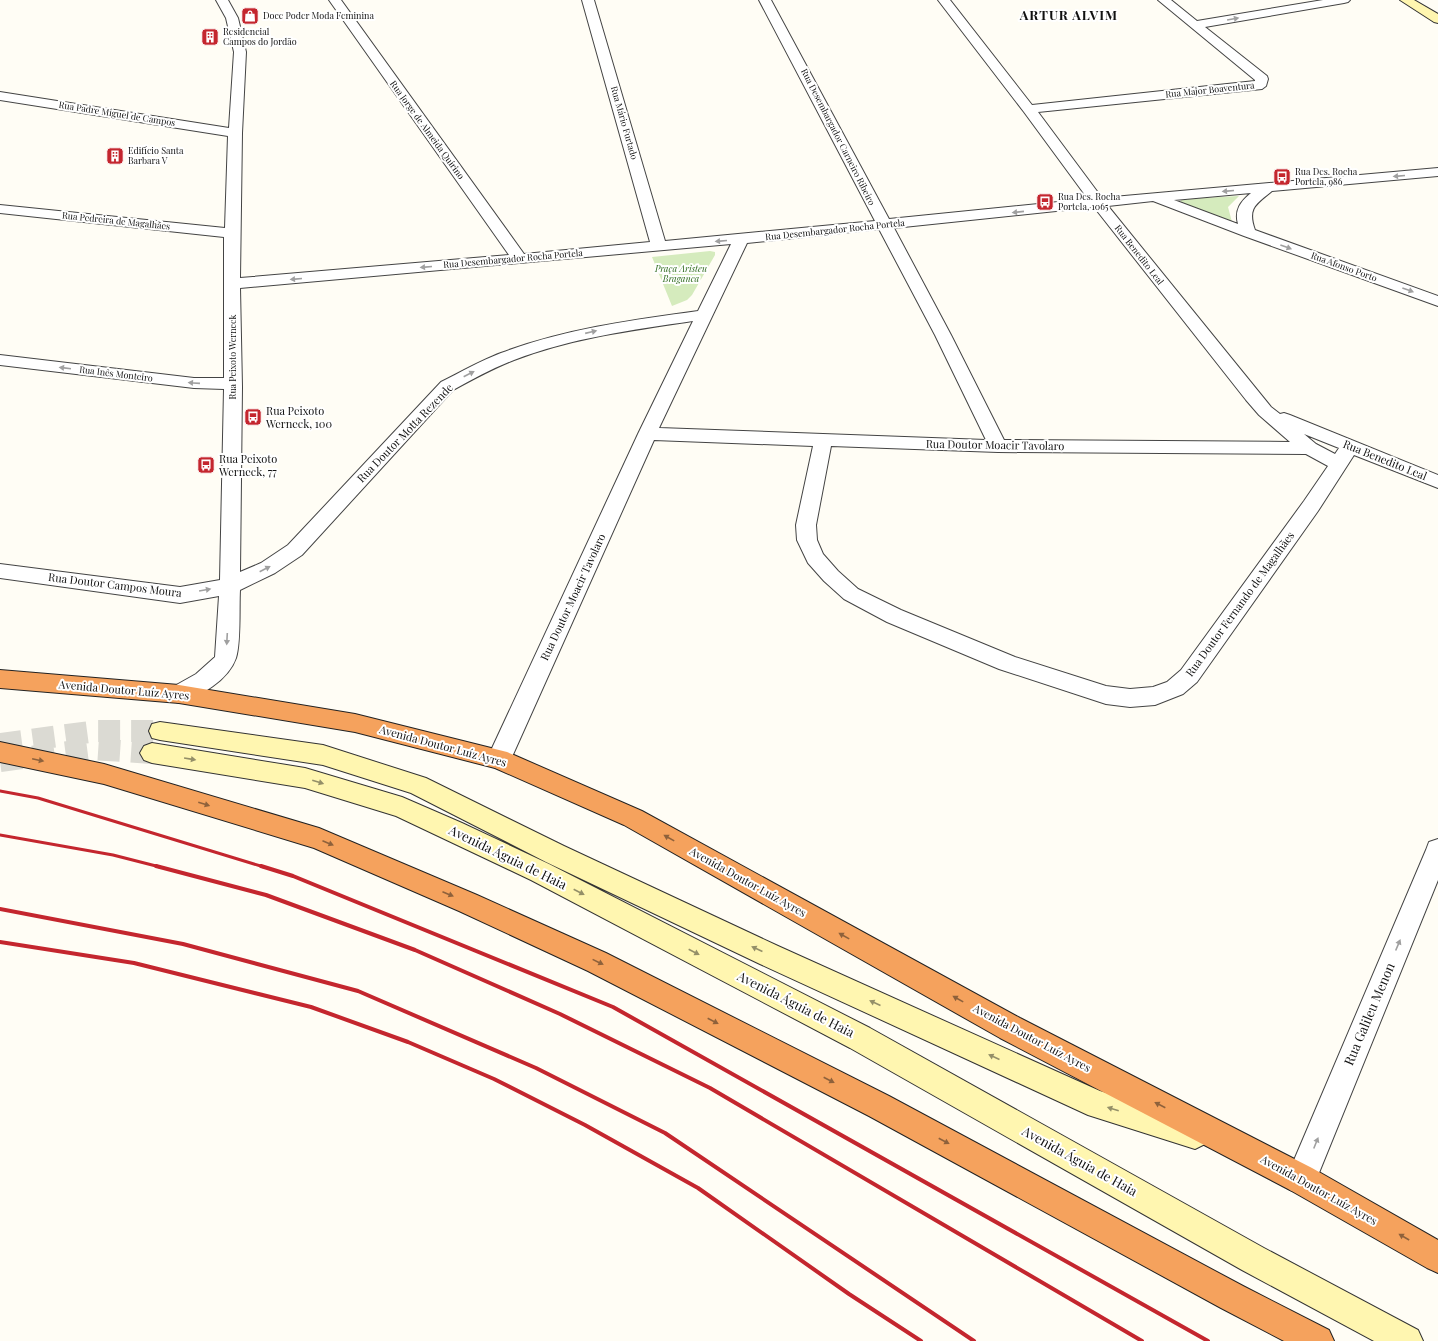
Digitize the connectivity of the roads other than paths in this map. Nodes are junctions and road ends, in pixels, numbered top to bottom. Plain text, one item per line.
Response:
1 (222, 0) edge
2 (350, 0) edge
3 (588, 0) edge
4 (765, 0) edge
5 (944, 0) edge
6 (1164, 0) edge
7 (1344, 0) edge
8 (1406, 0) edge
9 (335, 1) edge
10 (1438, 19) edge
11 (1195, 25) junction
12 (0, 96) edge
13 (1028, 109) junction
14 (235, 133) junction
15 (1438, 172) edge
16 (1267, 188) junction
17 (1154, 197) junction
18 (1098, 203) junction
19 (0, 209) edge
20 (884, 226) junction
21 (232, 233) junction
22 (1249, 233) junction
23 (741, 239) junction
24 (659, 247) junction
25 (520, 259) junction
26 (232, 284) junction
27 (1438, 301) edge
28 (703, 315) junction
29 (0, 360) edge
30 (233, 384) junction
31 (1265, 411) junction
32 (647, 434) junction
33 (823, 440) junction
34 (998, 446) junction
35 (1350, 446) junction
36 (1309, 448) junction
37 (1339, 464) junction
38 (1438, 482) edge
39 (0, 571) edge
40 (230, 586) junction
41 (0, 679) edge
42 (179, 694) junction
43 (0, 752) edge
44 (499, 759) junction
45 (1438, 850) edge
46 (1244, 1148) junction
47 (1301, 1179) junction
48 (1438, 1257) edge
49 (1318, 1341) edge
50 (1407, 1341) edge

1 - 14 street, Rua Peixoto Werneck
2 - 9 street
3 - 24 street, Rua Mário Furtado
4 - 20 street, Rua Desembargador Carneiro Ribeiro
5 - 13 street, Rua Benedito Leal
6 - 11 street, Rua Major Boaventura
11 -> 7 street
8 - 10 main road
9 - 25 street, Rua Jorge de Almeida Quirino
11 - 13 street, Rua Major Boaventura
12 - 14 street, Rua Padre Miguel de Campos
13 - 18 street, Rua Benedito Leal
14 - 21 street, Rua Peixoto Werneck
15 -> 16 street, Rua Desembargador Rocha Portela
16 -> 17 street, Rua Desembargador Rocha Portela
16 - 22 street
17 - 18 street, Rua Desembargador Rocha Portela
17 - 22 street, Rua Afonso Porto
18 -> 20 street, Rua Desembargador Rocha Portela
18 - 31 street, Rua Benedito Leal
19 - 21 street, Rua Pedreira de Magalhães
20 - 23 street, Rua Desembargador Rocha Portela
20 - 34 street, Rua Desembargador Carneiro Ribeiro
21 - 26 street, Rua Peixoto Werneck
22 -> 27 street, Rua Afonso Porto
23 -> 24 street, Rua Desembargador Rocha Portela
23 - 28 street, Rua Doutor Moacir Tavolaro
24 - 25 street, Rua Desembargador Rocha Portela
25 -> 26 street, Rua Desembargador Rocha Portela
26 - 30 street, Rua Peixoto Werneck
28 - 32 street, Rua Doutor Moacir Tavolaro
40 -> 28 street, Rua Doutor Motta Rezende
30 -> 29 street, Rua Inês Monteiro
30 - 40 street, Rua Peixoto Werneck
31 - 35 street, Rua Benedito Leal
31 - 36 street, Rua Benedito Leal
32 - 33 street, Rua Doutor Moacir Tavolaro
32 - 44 street, Rua Doutor Moacir Tavolaro
33 - 34 street, Rua Doutor Moacir Tavolaro
33 - 37 street, Rua Doutor Fernando de Magalhães
34 - 36 street, Rua Doutor Moacir Tavolaro
35 - 37 street, Rua Doutor Fernando de Magalhães
35 - 38 street, Rua Benedito Leal
36 - 37 street, Rua Doutor Moacir Tavolaro
39 -> 40 street, Rua Doutor Campos Moura
40 -> 42 street, Rua Peixoto Werneck
41 - 42 highway, Avenida Doutor Luíz Ayres
42 - 44 highway, Avenida Doutor Luíz Ayres
43 -> 49 highway
46 -> 44 highway, Avenida Doutor Luíz Ayres
47 -> 45 street, Rua Galileu Menon
46 - 47 highway, Avenida Doutor Luíz Ayres
46 -> 50 main road, Avenida Águia de Haia
48 -> 47 highway, Avenida Doutor Luíz Ayres

